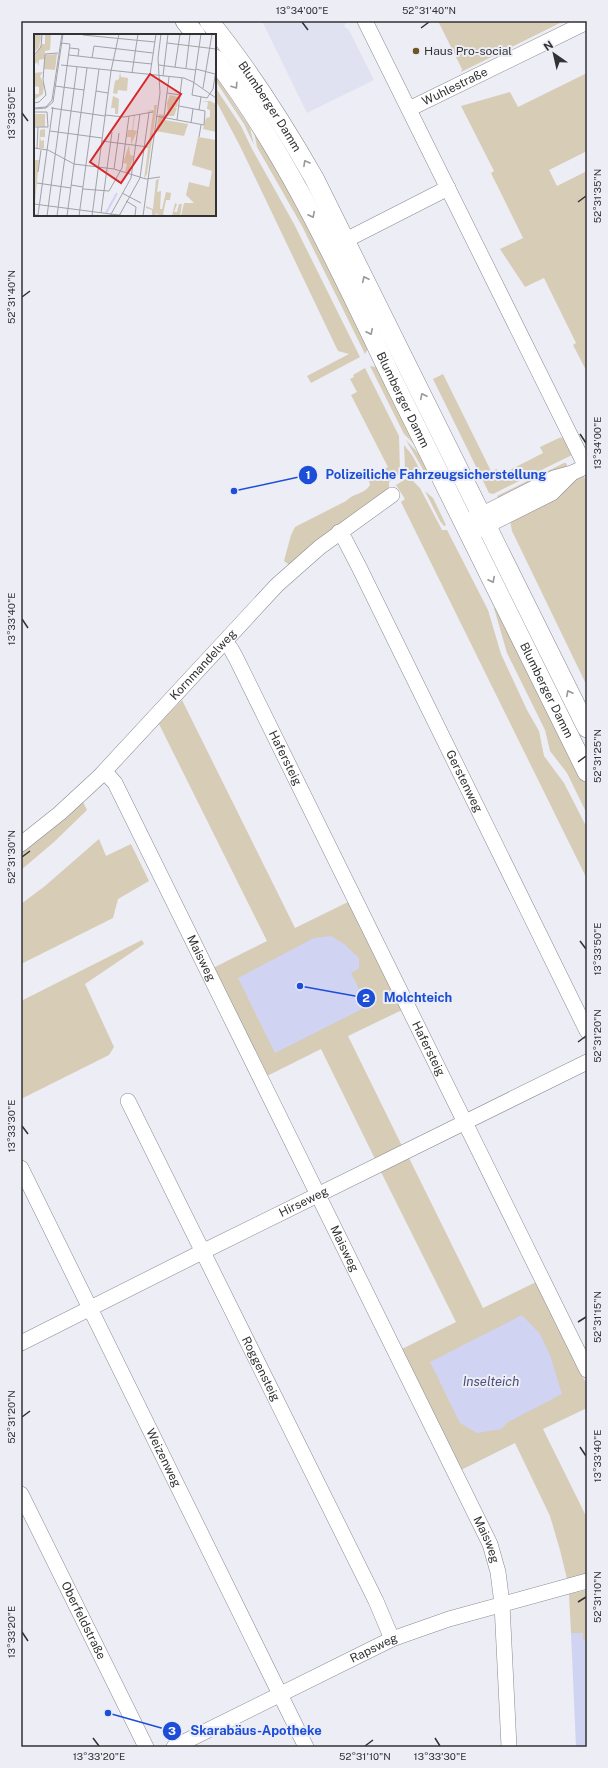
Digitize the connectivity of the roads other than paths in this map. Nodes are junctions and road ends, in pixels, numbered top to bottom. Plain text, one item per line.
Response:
1 (184, 21) edge
2 (209, 21) edge
3 (365, 21) edge
4 (587, 22) edge
5 (195, 34) edge
6 (216, 60) edge
7 (409, 109) junction
8 (448, 188) junction
9 (346, 240) junction
10 (582, 468) edge
11 (392, 495) dead end
12 (484, 520) junction
13 (466, 530) junction
14 (339, 532) junction
15 (225, 642) junction
16 (587, 728) edge
17 (105, 772) junction
18 (587, 772) edge
19 (21, 844) edge
20 (587, 1030) edge
21 (587, 1062) edge
22 (128, 1101) dead end
23 (466, 1123) junction
24 (21, 1168) edge
25 (318, 1195) junction
26 (202, 1252) junction
27 (90, 1309) junction
28 (21, 1343) edge
29 (587, 1370) edge
30 (21, 1494) edge
31 (587, 1581) edge
32 (502, 1604) junction
33 (392, 1639) junction
34 (281, 1694) junction
35 (146, 1747) edge
36 (174, 1747) edge
37 (306, 1747) edge
38 (509, 1747) edge

1 - 5 main road
9 -> 2 main road, Blumberger Damm
3 - 7 street
4 - 7 street, Wuhlestraße
6 -> 13 main road, Blumberger Damm
7 - 8 street
8 - 9 street
8 - 10 street
12 -> 9 main road, Blumberger Damm
10 - 12 street
11 - 14 street, Kornmandelweg
12 - 13 street
16 -> 12 main road, Blumberger Damm
13 -> 18 main road, Blumberger Damm
14 - 15 street, Kornmandelweg
14 - 20 street, Gerstenweg
15 - 17 street, Kornmandelweg
15 - 23 street, Hafersteig
17 - 19 street, Kornmandelweg
17 - 25 street, Maisweg
21 - 23 street, Hirseweg
22 - 26 street, Roggensteig
23 - 25 street, Hirseweg
23 - 29 street, Hafersteig
24 - 27 street, Weizenweg
25 - 26 street, Hirseweg
25 - 32 street, Maisweg
26 - 27 street, Hirseweg
26 - 33 street, Roggensteig
27 - 28 street, Hirseweg
27 - 34 street, Weizenweg
30 - 35 street, Oberfeldstraße
31 - 32 street, Rapsweg
32 - 33 street, Rapsweg
32 - 38 street, Maisweg
33 - 34 street, Rapsweg
34 - 36 street, Rapsweg
34 - 37 street, Weizenweg

